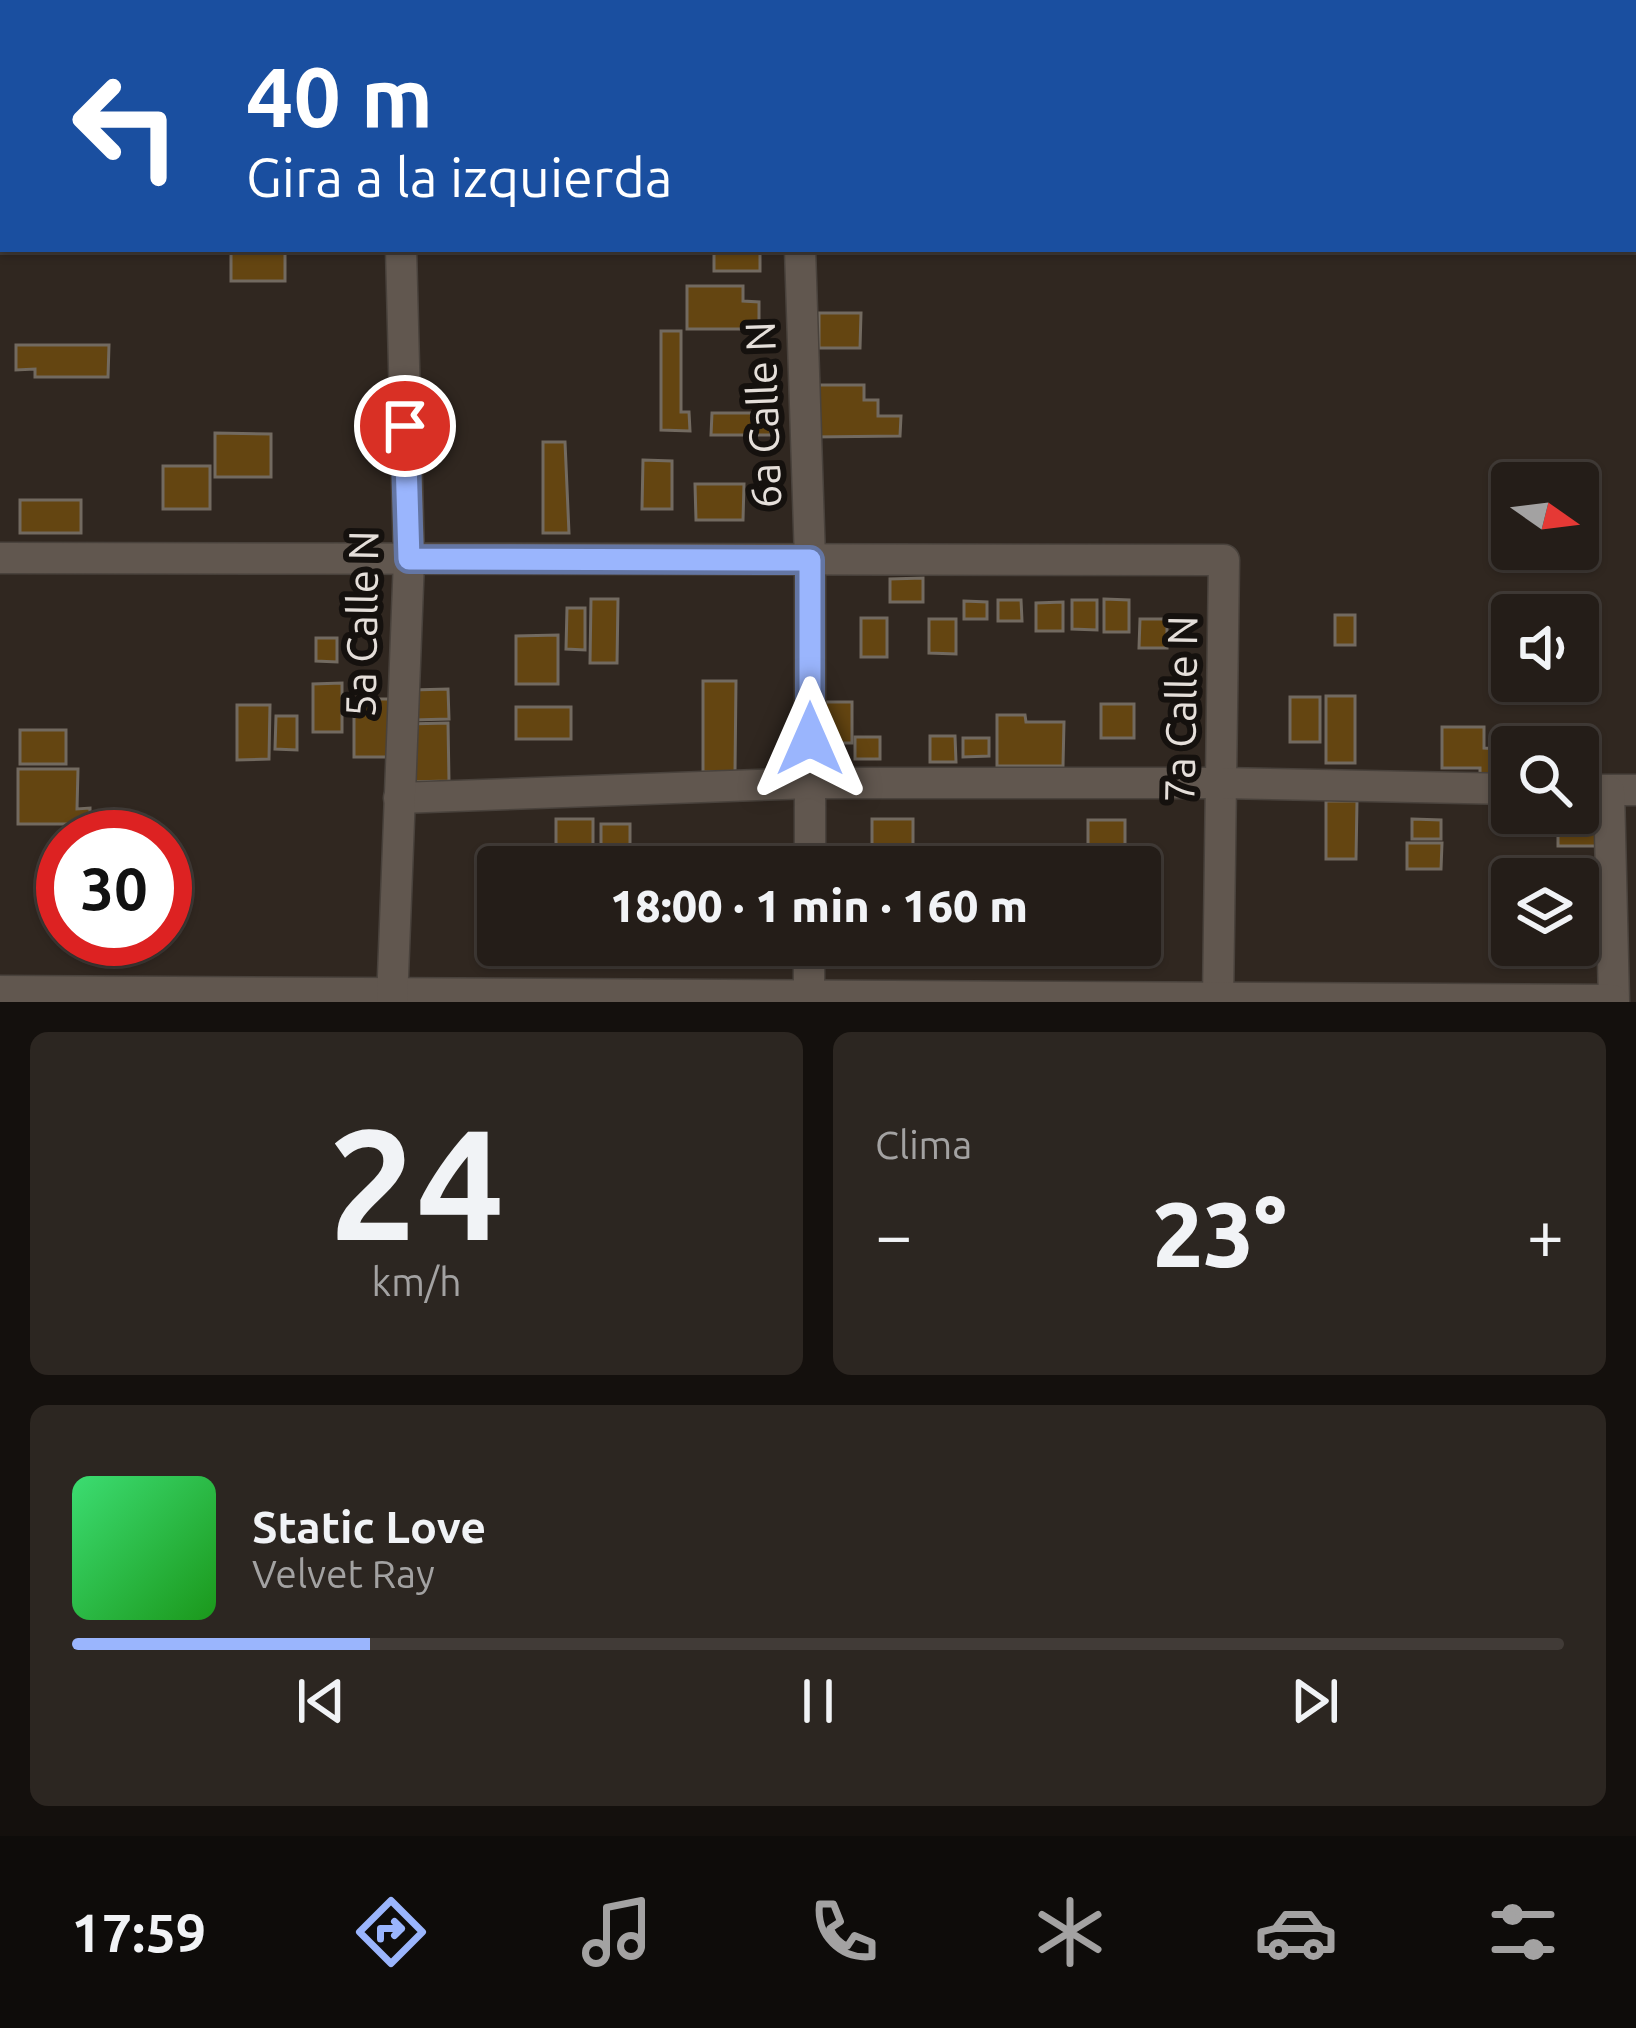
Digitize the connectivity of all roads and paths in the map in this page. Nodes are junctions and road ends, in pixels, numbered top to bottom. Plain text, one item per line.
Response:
1 (401, 252) edge
2 (800, 252) edge
3 (0, 559) edge
4 (409, 559) junction
5 (810, 560) junction
6 (810, 783) junction
7 (1222, 783) junction
8 (1491, 786) edge
9 (1607, 788) edge
10 (399, 798) junction
11 (810, 846) edge
12 (809, 966) edge
13 (0, 991) edge
14 (392, 997) edge
15 (808, 998) edge
16 (1218, 999) edge
17 (1613, 1001) edge

1 - 4 street, 5a Calle N
2 - 5 street, 6a Calle N
3 - 4 street
4 - 5 street
4 - 10 street, 5a Calle N
5 - 6 street, 6a Calle N
5 - 7 street, 7a Calle N
6 - 7 street
6 - 10 street
6 - 11 street, 6a Calle N
7 - 8 street
7 - 16 street, 7a Calle N
9 - 17 street
10 - 14 street, 5a Calle N
12 - 15 street
13 - 14 street
14 - 15 street
15 - 16 street
16 - 17 street

